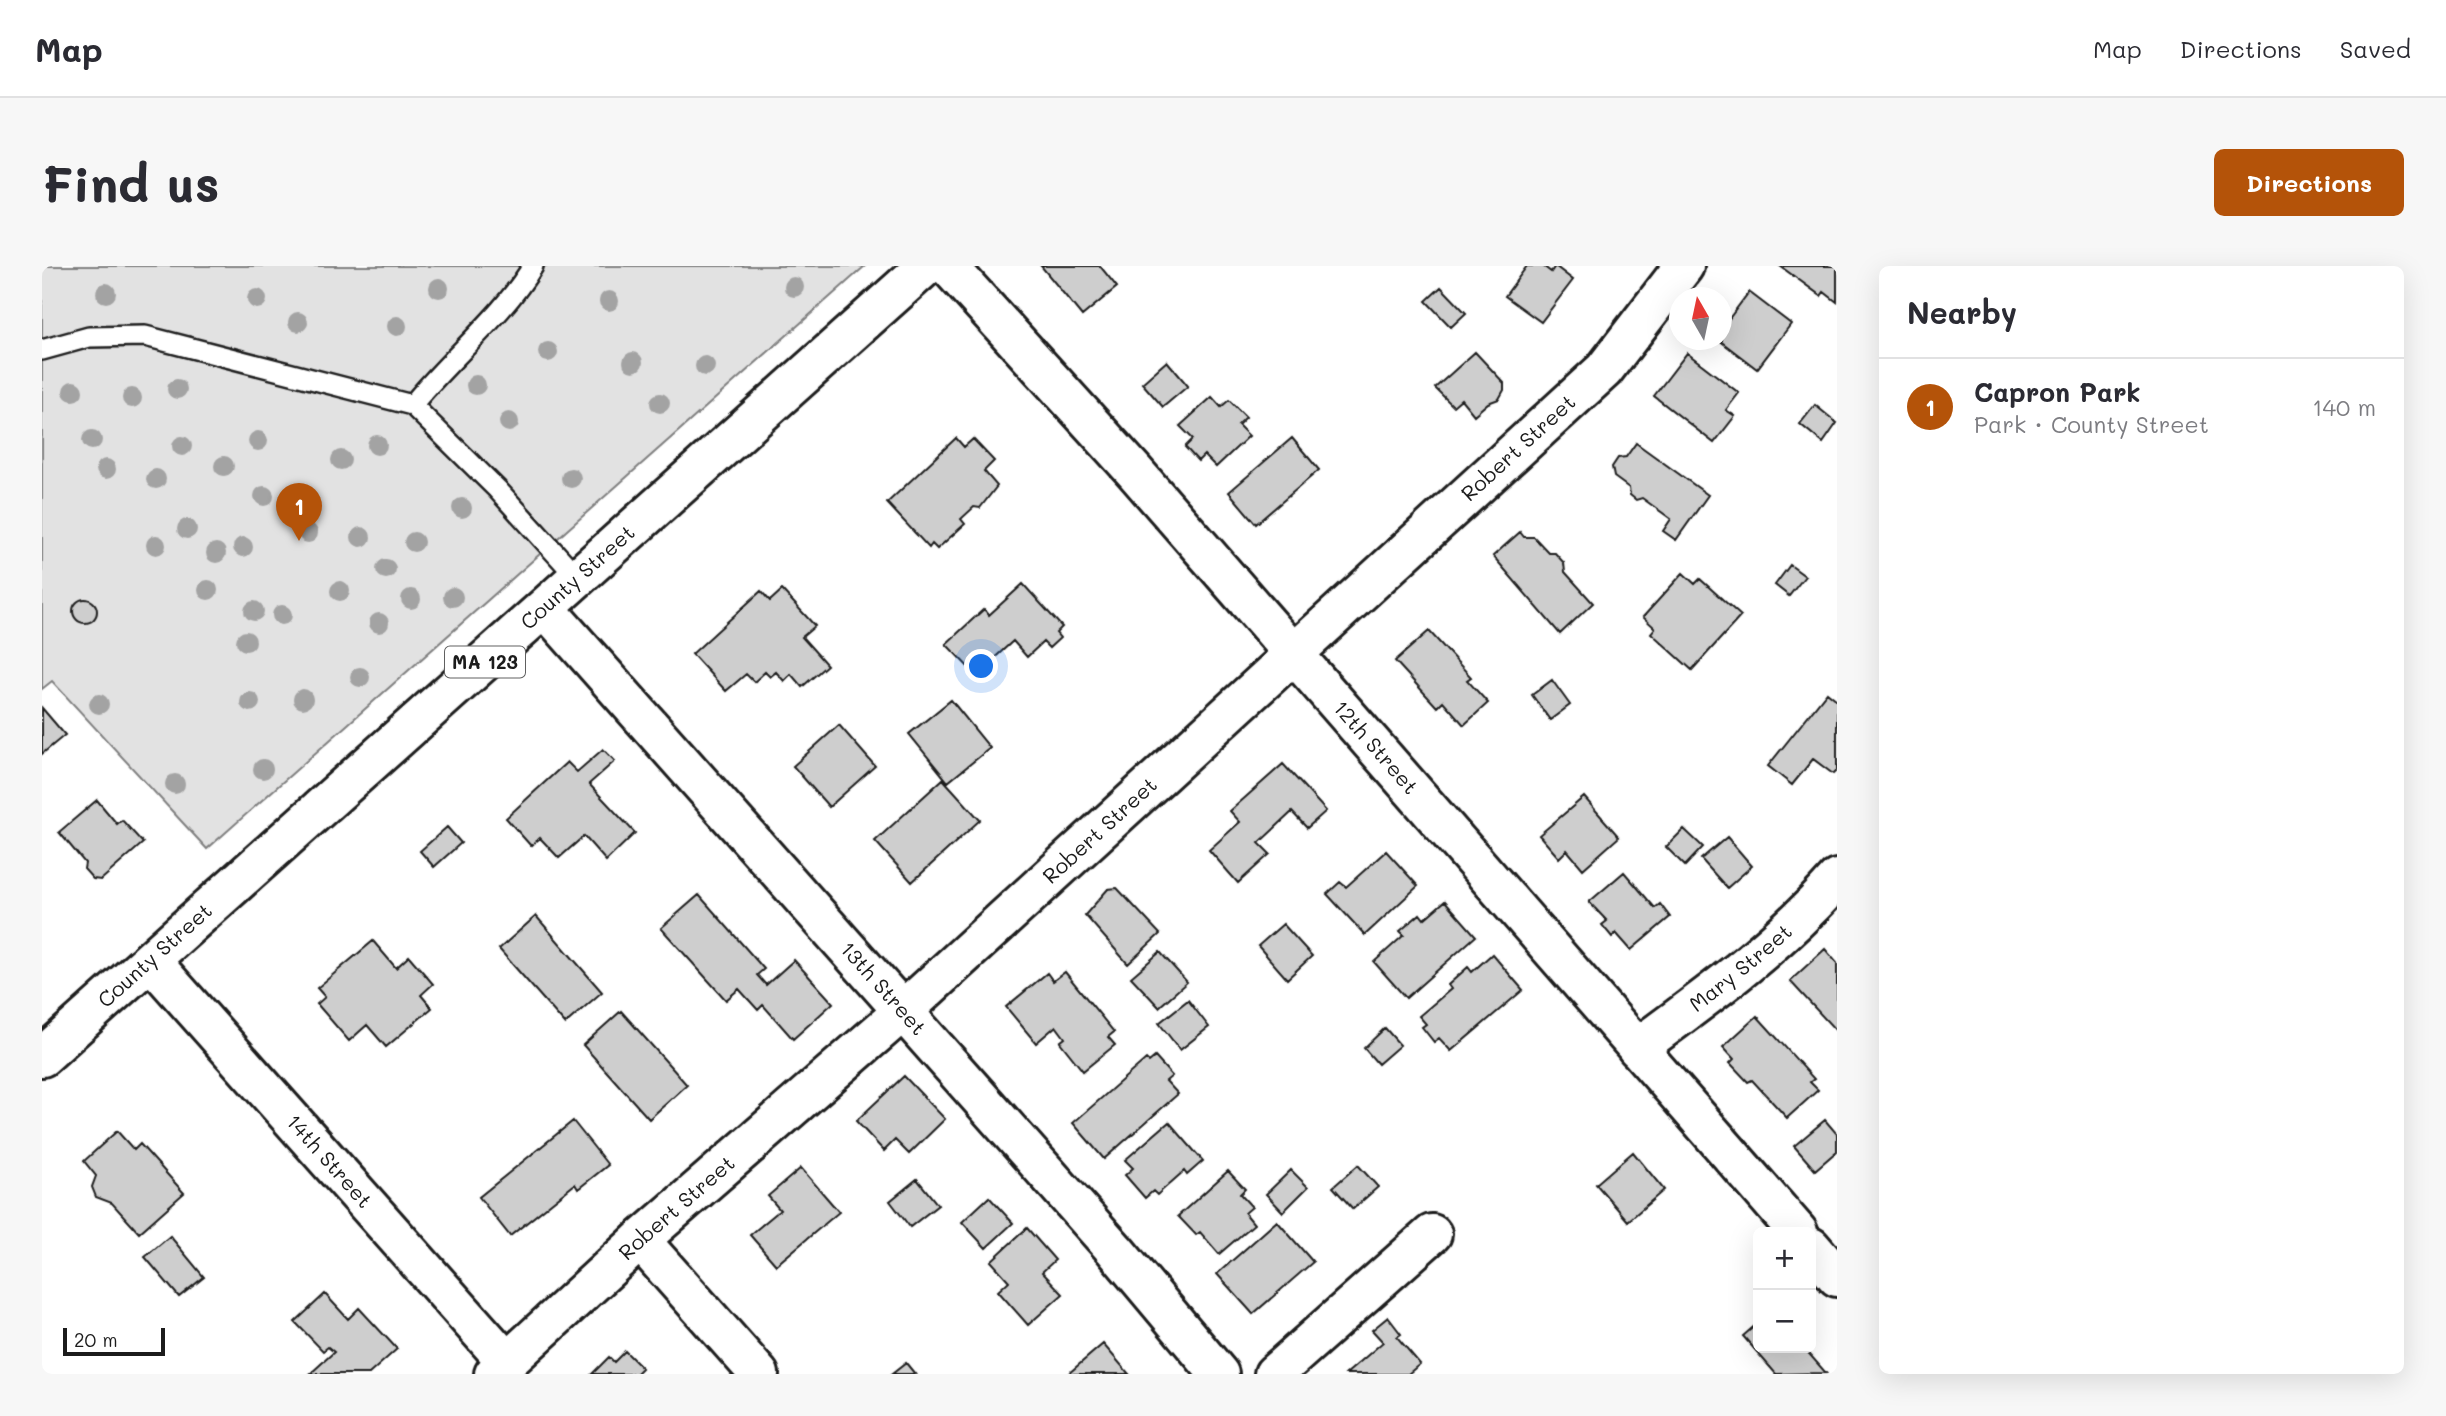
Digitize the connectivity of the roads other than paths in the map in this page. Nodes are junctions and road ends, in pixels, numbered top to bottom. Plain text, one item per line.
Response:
1 (533, 266) edge
2 (926, 266) edge
3 (948, 266) edge
4 (1684, 266) edge
5 (42, 350) edge
6 (412, 405) junction
7 (578, 578) junction
8 (545, 607) junction
9 (1294, 656) junction
10 (1837, 879) edge
11 (151, 961) junction
12 (902, 1012) junction
13 (1637, 1048) junction
14 (42, 1057) edge
15 (1794, 1227) edge
16 (1432, 1234) dead end
17 (640, 1240) junction
18 (1816, 1253) edge
19 (1837, 1277) edge
20 (500, 1368) edge
21 (760, 1374) edge
22 (1219, 1374) edge
23 (1274, 1374) edge

1 - 6 lane
2 - 7 main road, County Street / MA 123
3 - 9 main road, 12th Street
4 - 9 main road, Robert Street
5 - 6 lane
6 - 7 lane
7 - 8 main road, County Street / MA 123
8 - 11 main road, County Street / MA 123
8 - 12 main road, 13th Street
9 - 12 main road, Robert Street
9 - 13 main road, 12th Street
10 - 13 main road, Mary Street
11 - 14 main road, County Street / MA 123
11 - 20 main road, 14th Street
12 - 17 main road, Robert Street
12 - 22 main road, 13th Street
13 - 15 main road, 12th Street
16 - 23 main road
17 - 20 main road, Robert Street
17 - 21 main road
18 - 19 main road

